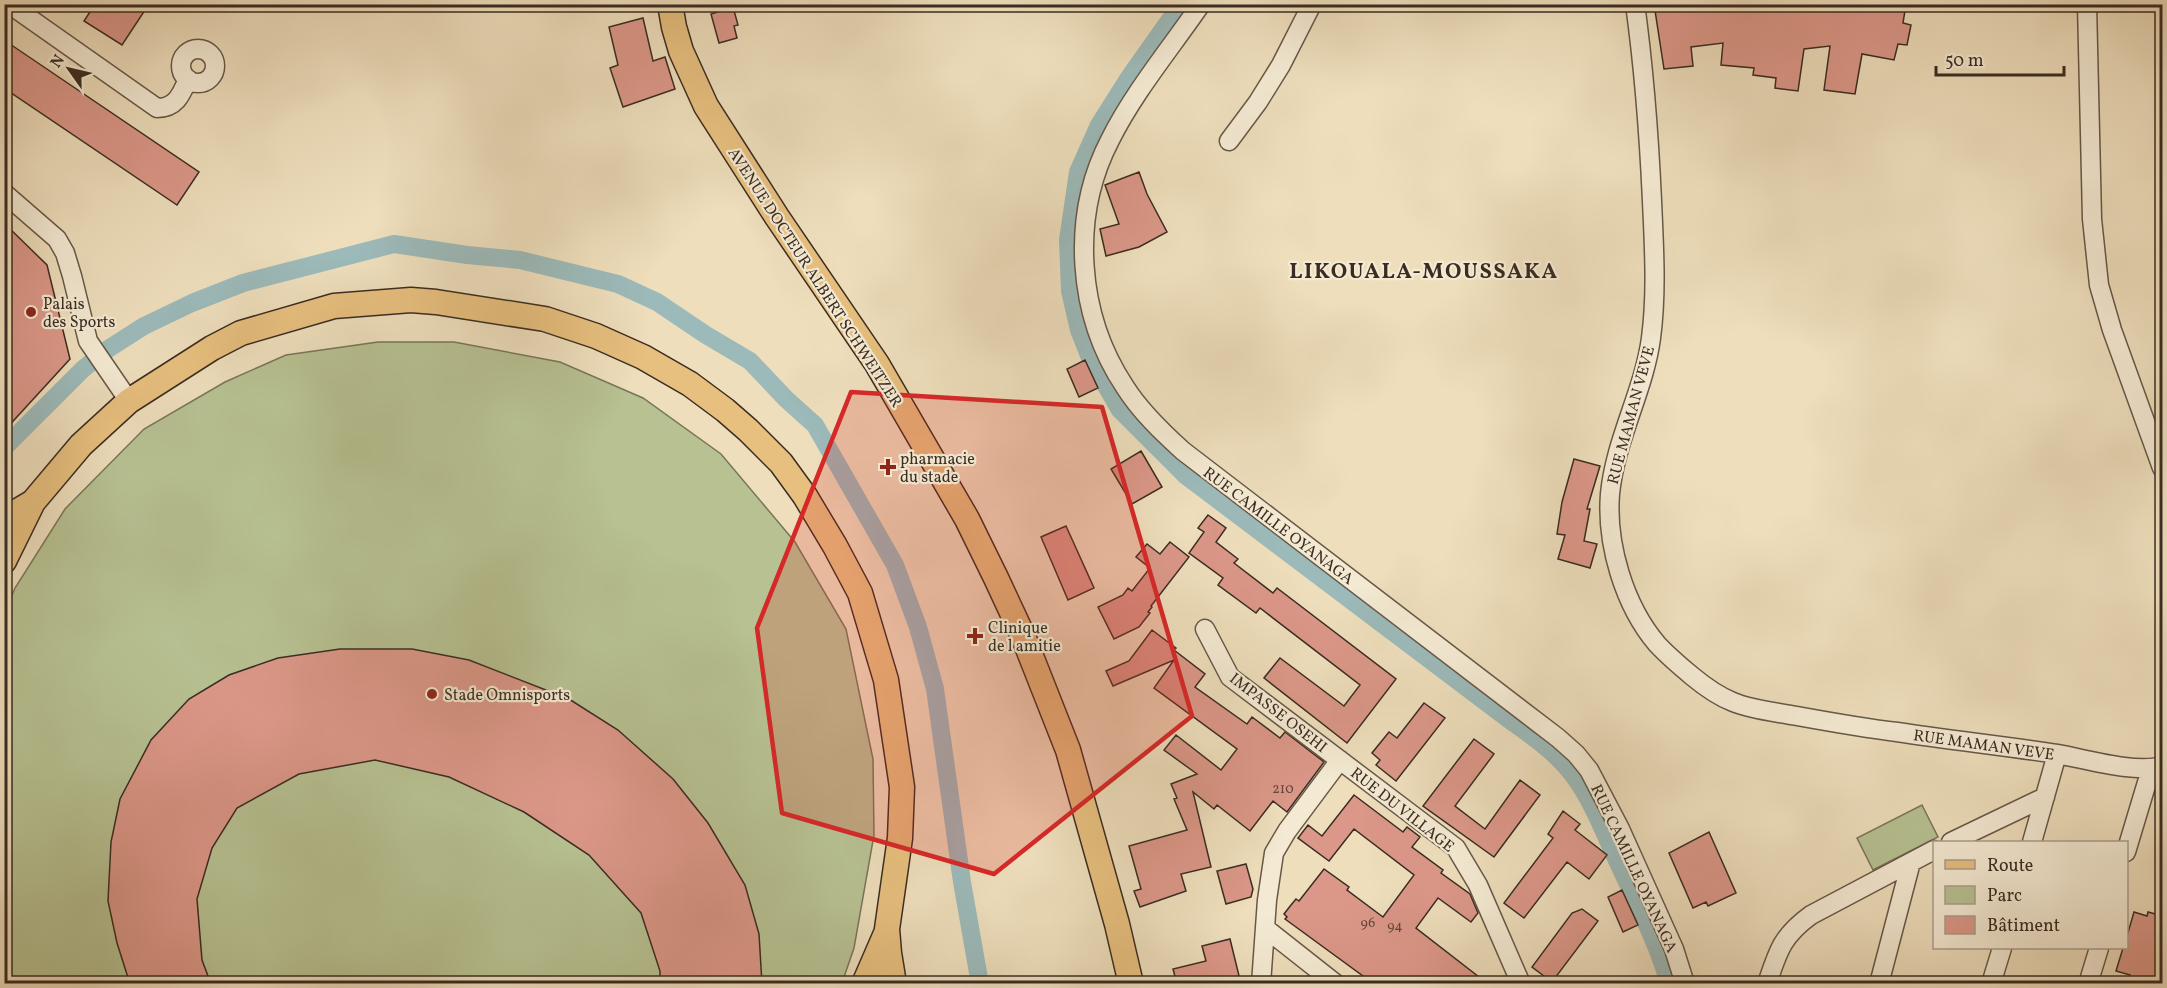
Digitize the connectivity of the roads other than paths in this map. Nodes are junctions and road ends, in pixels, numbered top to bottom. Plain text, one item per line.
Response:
1 (9, 4) edge
2 (670, 4) edge
3 (1201, 4) edge
4 (1312, 4) edge
5 (1635, 4) edge
6 (2087, 4) edge
7 (188, 80) dead end
8 (1229, 141) dead end
9 (4, 193) edge
10 (129, 401) junction
11 (2163, 468) edge
12 (33, 502) junction
13 (4, 519) edge
14 (4, 561) edge
15 (1205, 629) dead end
16 (2057, 754) junction
17 (1340, 760) junction
18 (2157, 768) edge
19 (2045, 797) junction
20 (1955, 841) edge
21 (2033, 841) edge
22 (2128, 849) edge
23 (1933, 851) edge
24 (1911, 862) junction
25 (1265, 928) junction
26 (887, 929) junction
27 (2001, 949) edge
28 (2098, 949) edge
29 (864, 984) edge
30 (894, 984) edge
31 (1131, 984) edge
32 (1262, 984) edge
33 (1336, 984) edge
34 (1521, 984) edge
35 (1685, 984) edge
36 (1767, 984) edge
37 (1878, 984) edge
38 (1991, 984) edge
39 (2088, 984) edge

1 - 7 street
2 - 31 main road, AVENUE DOCTEUR ALBERT SCHWEITZER
3 - 35 street, RUE CAMILLE OYANAGA
4 - 8 street
5 - 16 street, RUE MAMAN VEVE
6 - 11 street
9 - 10 street
10 - 12 main road
10 - 26 main road
12 - 13 main road
12 - 14 main road
15 - 17 street, IMPASSE OSEHI
16 - 18 street, RUE MAMAN VEVE
16 - 19 street
17 - 25 street, RUE DU VILLAGE
17 - 34 street, RUE DU VILLAGE
18 - 22 street
19 - 20 street
19 - 21 street
23 - 24 street
24 - 36 street
24 - 37 street
25 - 32 street, RUE DU VILLAGE
25 - 33 street
26 - 29 main road
26 - 30 main road
27 - 38 street
28 - 39 street

